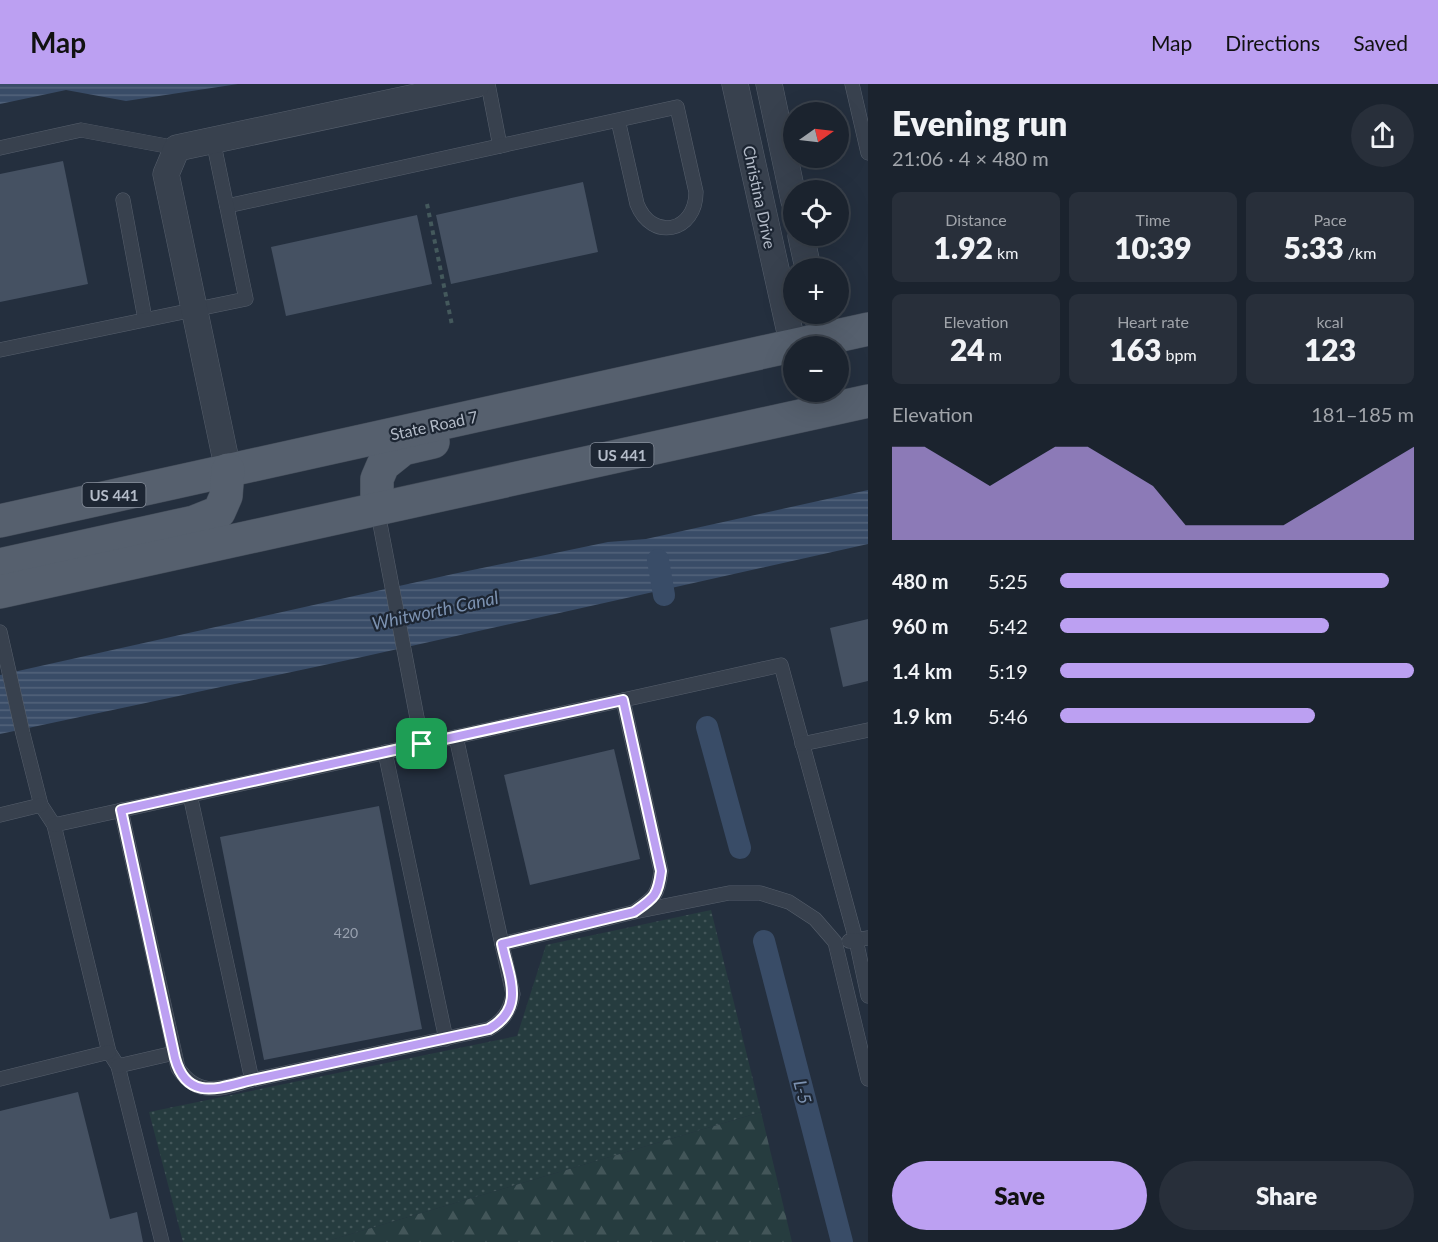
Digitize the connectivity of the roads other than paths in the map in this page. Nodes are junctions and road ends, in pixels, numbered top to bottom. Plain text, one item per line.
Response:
1 (477, 84) edge
2 (488, 84) edge
3 (735, 84) edge
4 (769, 84) edge
5 (852, 84) edge
6 (618, 120) junction
7 (213, 140) junction
8 (500, 146) junction
9 (0, 148) edge
10 (177, 148) junction
11 (868, 153) edge
12 (790, 180) edge
13 (123, 201) dead end
14 (227, 206) junction
15 (195, 308) junction
16 (145, 319) junction
17 (868, 330) edge
18 (811, 333) edge
19 (0, 350) edge
20 (868, 401) edge
21 (535, 403) junction
22 (228, 470) junction
23 (377, 508) junction
24 (0, 520) edge
25 (0, 565) edge
26 (0, 591) edge
27 (0, 632) edge
28 (623, 700) junction
29 (868, 730) edge
30 (456, 737) junction
31 (422, 744) junction
32 (802, 744) junction
33 (385, 752) junction
34 (190, 795) junction
35 (41, 805) junction
36 (121, 810) junction
37 (0, 815) edge
38 (54, 825) junction
39 (634, 912) junction
40 (862, 939) edge
41 (835, 942) junction
42 (502, 944) junction
43 (868, 996) edge
44 (446, 1039) junction
45 (109, 1052) junction
46 (174, 1053) junction
47 (118, 1066) junction
48 (868, 1078) edge
49 (0, 1079) edge
50 (252, 1080) junction
51 (162, 1242) edge

1 - 7 street
2 - 8 lane
3 - 18 street, Christina Drive
4 - 12 street, Christina Drive
5 - 11 lane
6 - 6 lane
6 - 8 lane
7 - 10 street
7 - 14 lane
8 - 14 lane
9 - 10 lane
10 - 15 street
13 - 16 lane
14 - 15 lane
15 - 16 lane
15 - 22 street
16 - 19 lane
17 - 18 main road, State Road 7 / US 441
18 - 21 main road, State Road 7 / US 441
20 - 23 main road, US 441
21 - 22 main road, State Road 7 / US 441
21 - 23 main road
22 - 24 main road, State Road 7 / US 441
22 - 25 main road
23 - 26 main road, US 441
23 - 31 lane
27 - 35 lane
28 - 30 lane
28 - 32 lane
28 - 39 lane
29 - 32 lane
30 - 31 lane
30 - 42 lane
31 - 33 lane
32 - 40 lane
33 - 34 lane
33 - 44 lane
34 - 36 lane
34 - 50 lane
35 - 37 lane
35 - 38 lane
36 - 38 lane
36 - 46 lane
38 - 45 lane
39 - 41 lane
39 - 42 lane
40 - 41 lane
40 - 43 lane
41 - 48 lane
42 - 44 lane
44 - 50 lane
45 - 47 lane
45 - 49 lane
46 - 47 lane
46 - 50 lane
47 - 51 lane

